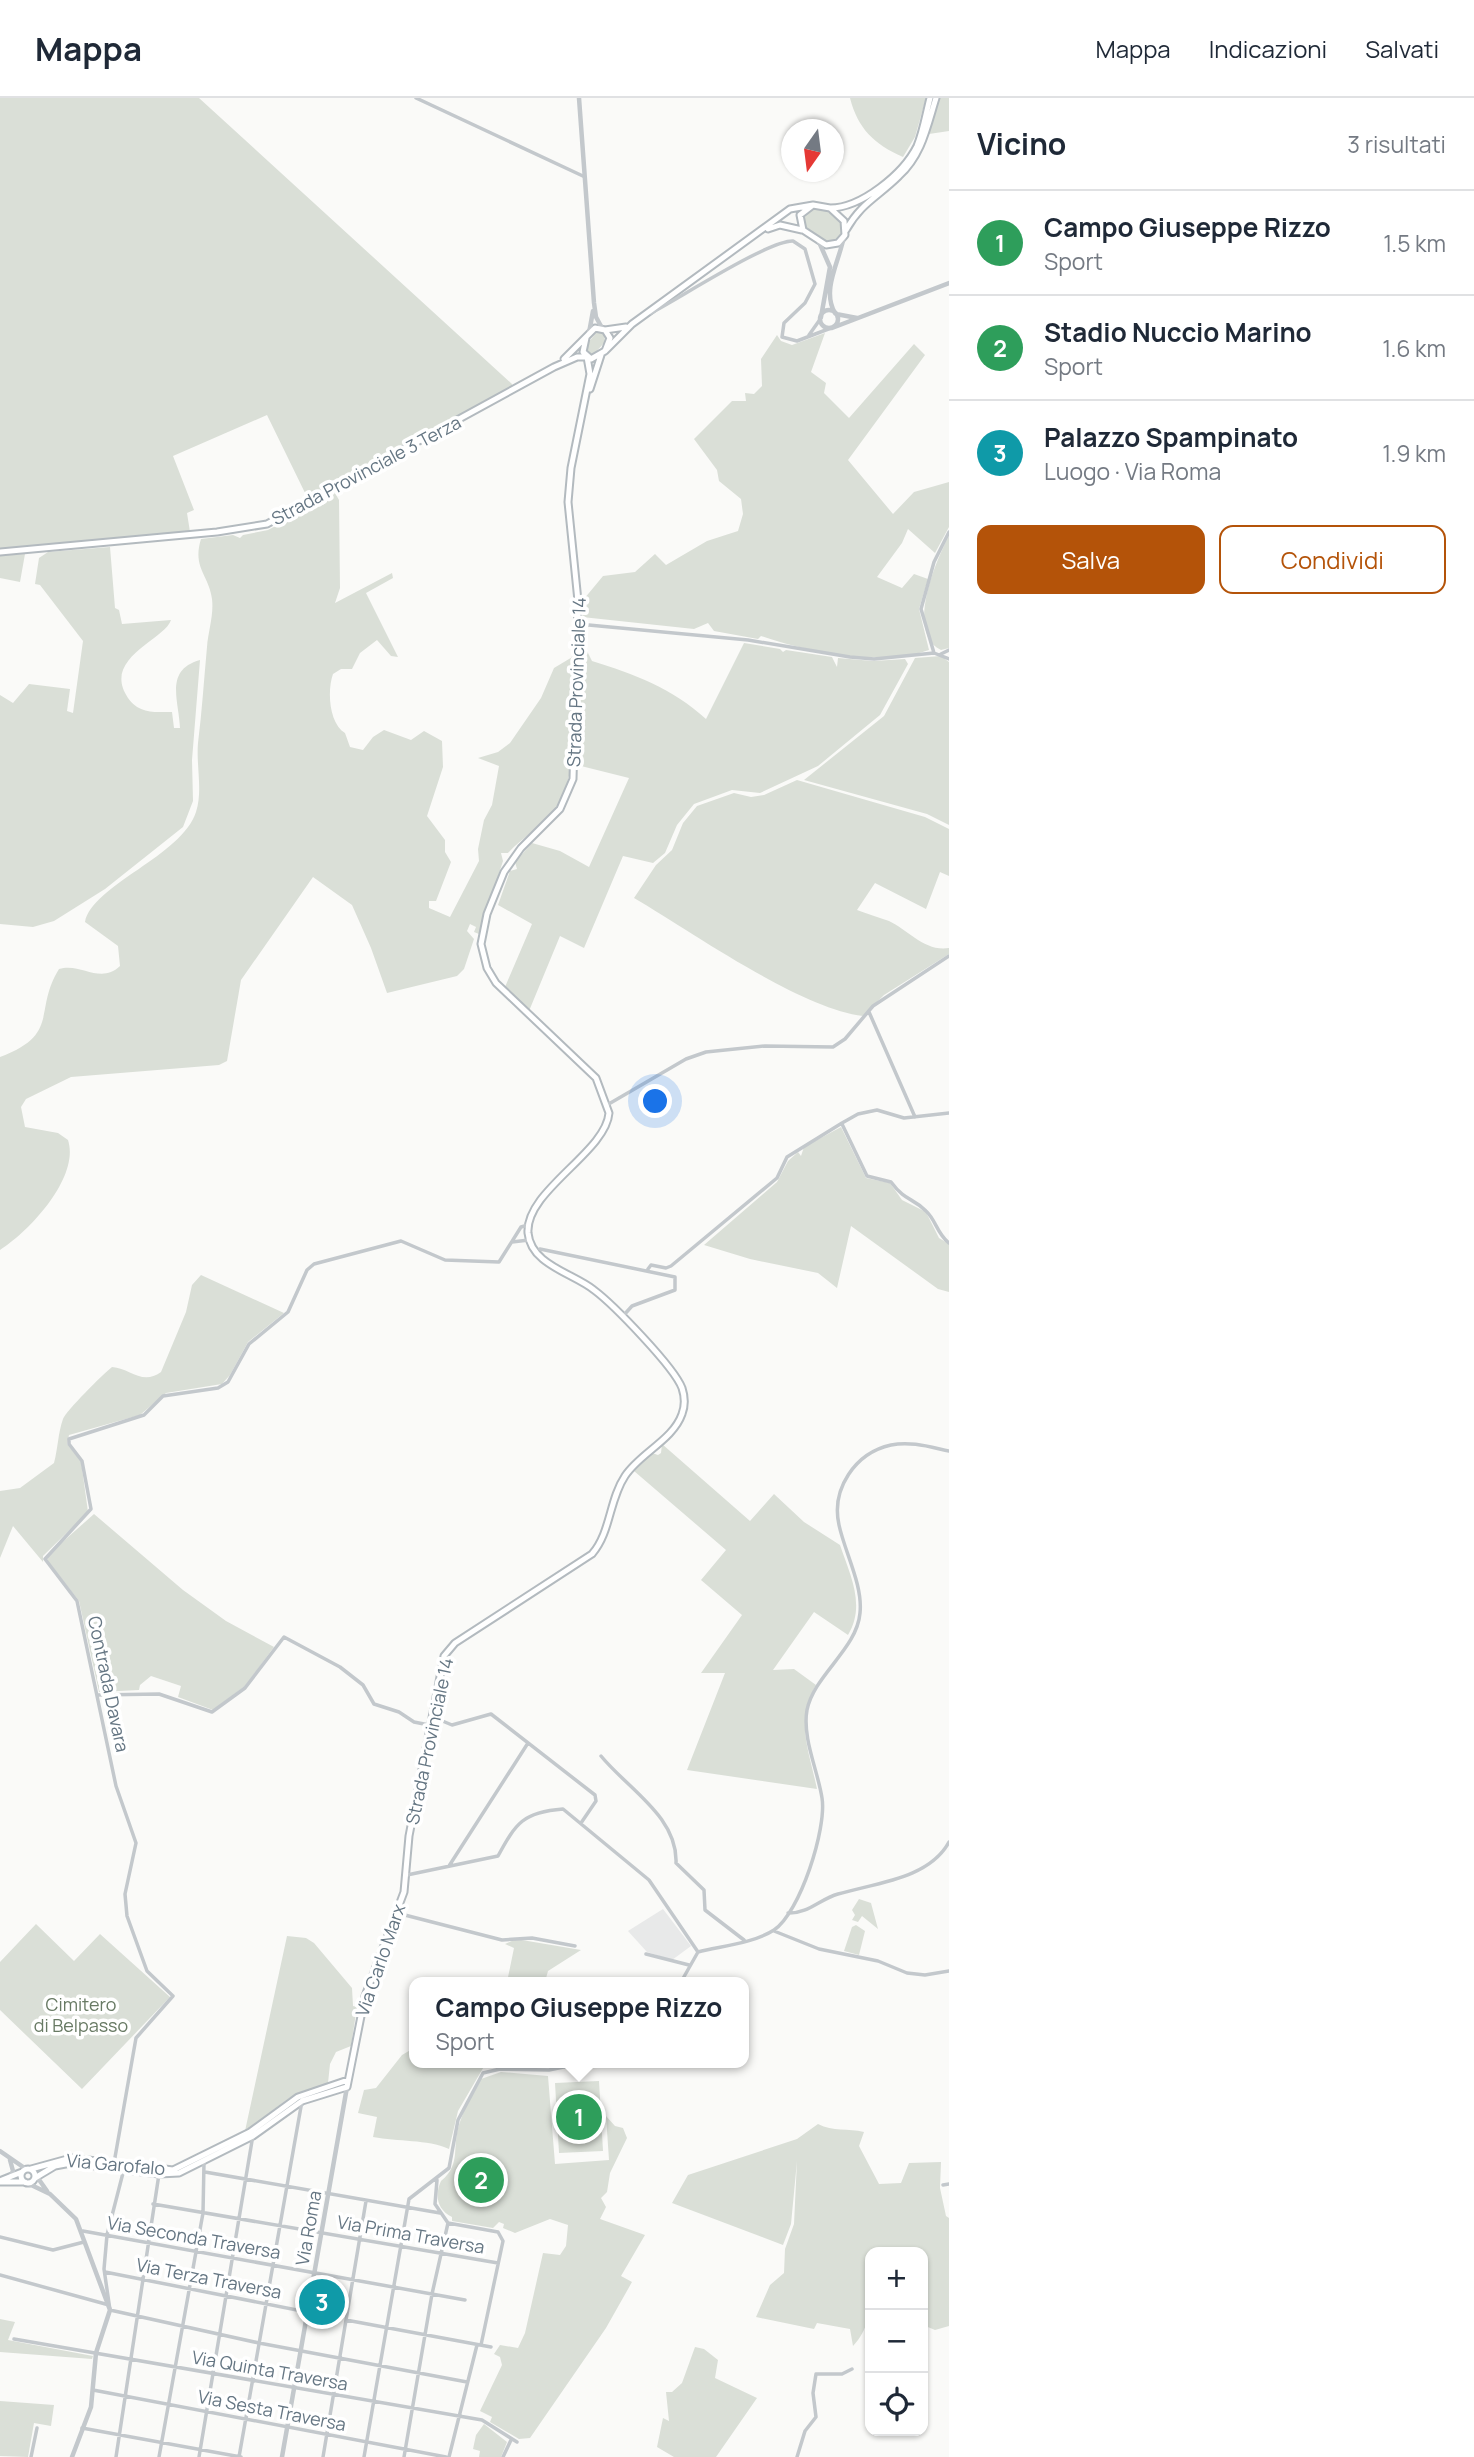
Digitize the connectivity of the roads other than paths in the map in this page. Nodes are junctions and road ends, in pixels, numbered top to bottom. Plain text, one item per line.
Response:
1 (416, 98) edge
2 (579, 98) edge
3 (933, 98) edge
4 (585, 177) junction
5 (813, 205) junction
6 (830, 208) junction
7 (803, 230) junction
8 (758, 232) junction
9 (845, 233) junction
10 (819, 242) junction
11 (949, 283) edge
12 (594, 303) junction
13 (836, 313) junction
14 (862, 317) junction
15 (821, 318) junction
16 (639, 319) junction
17 (632, 324) junction
18 (831, 328) junction
19 (604, 329) junction
20 (587, 337) junction
21 (808, 337) junction
22 (604, 352) junction
23 (587, 357) junction
24 (554, 368) junction
25 (580, 422) junction
26 (949, 532) edge
27 (0, 552) edge
28 (578, 624) junction
29 (949, 650) edge
30 (934, 653) junction
31 (941, 654) junction
32 (949, 659) edge
33 (949, 956) edge
34 (869, 1012) junction
35 (607, 1105) junction
36 (949, 1113) edge
37 (915, 1117) junction
38 (842, 1123) junction
39 (528, 1225) junction
40 (529, 1240) junction
41 (513, 1242) junction
42 (949, 1243) edge
43 (540, 1249) dead end
44 (648, 1269) junction
45 (622, 1318) junction
46 (949, 1451) edge
47 (97, 1695) junction
48 (431, 1717) junction
49 (429, 1725) junction
50 (528, 1743) junction
51 (601, 1756) dead end
52 (581, 1823) junction
53 (949, 1842) edge
54 (449, 1867) junction
55 (407, 1875) junction
56 (397, 1913) junction
57 (788, 1913) junction
58 (774, 1931) junction
59 (744, 1940) junction
60 (575, 1946) dead end
61 (698, 1952) junction
62 (646, 1954) dead end
63 (689, 1965) junction
64 (949, 1971) edge
65 (683, 1977) edge
66 (559, 2068) edge
67 (348, 2084) junction
68 (302, 2101) junction
69 (254, 2129) junction
70 (253, 2136) junction
71 (0, 2151) edge
72 (9, 2159) junction
73 (202, 2159) junction
74 (114, 2163) junction
75 (124, 2169) junction
76 (45, 2171) junction
77 (205, 2172) junction
78 (25, 2174) junction
79 (159, 2174) junction
80 (247, 2178) junction
81 (437, 2178) junction
82 (0, 2182) edge
83 (25, 2182) junction
84 (42, 2184) junction
85 (949, 2184) edge
86 (287, 2185) junction
87 (943, 2185) dead end
88 (50, 2194) junction
89 (328, 2195) junction
90 (366, 2201) junction
91 (153, 2204) junction
92 (407, 2208) junction
93 (203, 2213) junction
94 (440, 2213) junction
95 (240, 2219) junction
96 (448, 2223) junction
97 (280, 2225) junction
98 (83, 2231) junction
99 (321, 2232) junction
100 (107, 2235) junction
101 (0, 2237) edge
102 (360, 2239) junction
103 (86, 2242) junction
104 (147, 2242) junction
105 (401, 2246) junction
106 (196, 2251) junction
107 (441, 2253) junction
108 (233, 2258) junction
109 (498, 2263) junction
110 (273, 2265) junction
111 (105, 2272) junction
112 (314, 2272) junction
113 (0, 2275) edge
114 (141, 2280) junction
115 (353, 2280) junction
116 (394, 2287) junction
117 (190, 2289) junction
118 (432, 2294) junction
119 (226, 2296) junction
120 (465, 2300) dead end
121 (266, 2304) junction
122 (110, 2307) junction
123 (307, 2312) junction
124 (135, 2316) junction
125 (346, 2320) junction
126 (183, 2327) junction
127 (387, 2327) junction
128 (220, 2334) junction
129 (425, 2334) junction
130 (13, 2339) dead end
131 (259, 2343) junction
132 (479, 2345) junction
133 (491, 2347) dead end
134 (301, 2350) junction
135 (96, 2353) junction
136 (340, 2358) junction
137 (129, 2359) junction
138 (380, 2365) junction
139 (176, 2367) junction
140 (852, 2369) dead end
141 (418, 2372) junction
142 (213, 2374) junction
143 (253, 2381) junction
144 (467, 2382) junction
145 (294, 2388) junction
146 (93, 2390) junction
147 (334, 2395) junction
148 (124, 2396) junction
149 (374, 2402) junction
150 (169, 2404) junction
151 (412, 2408) junction
152 (206, 2412) junction
153 (459, 2416) junction
154 (246, 2419) junction
155 (287, 2427) junction
156 (37, 2428) dead end
157 (82, 2428) junction
158 (327, 2434) junction
159 (119, 2435) junction
160 (511, 2440) junction
161 (517, 2441) dead end
162 (162, 2442) junction
163 (366, 2442) junction
164 (200, 2449) junction
165 (405, 2449) junction
166 (31, 2457) edge
167 (72, 2457) edge
168 (116, 2457) edge
169 (159, 2457) edge
170 (199, 2457) edge
171 (240, 2457) edge
172 (282, 2457) edge
173 (323, 2457) edge
174 (364, 2457) edge
175 (404, 2457) edge
176 (447, 2457) edge
177 (503, 2457) edge
178 (797, 2457) edge

1 - 4 street
2 - 4 street
3 - 6 main road
3 - 9 main road
4 - 12 street
5 - 6 main road
5 - 7 main road
5 - 8 main road
6 - 9 main road
7 - 8 main road
7 - 10 main road
8 - 16 main road
9 - 10 main road
9 - 13 street
10 - 15 street
11 - 14 street
12 - 19 street
12 - 20 street
13 - 14 street
13 - 15 street
13 - 18 street
14 - 18 street
15 - 18 street
15 - 21 street
16 - 17 main road
16 - 21 street
17 - 19 main road
17 - 22 main road
18 - 21 street
19 - 20 main road
19 - 22 main road
20 - 23 main road
20 - 24 main road
22 - 23 main road
22 - 25 main road
23 - 24 main road
23 - 25 main road
24 - 27 main road, Strada Provinciale 3 Terza
25 - 28 main road, Strada Provinciale 14
26 - 30 street
28 - 30 street
28 - 35 main road, Strada Provinciale 14
29 - 31 street
30 - 31 street
31 - 32 street
33 - 34 street
34 - 35 street
34 - 37 street
35 - 39 main road
36 - 37 street
37 - 38 street
38 - 42 street
38 - 44 street
39 - 40 main road
39 - 41 street, Contrada Davara
40 - 41 street
40 - 45 main road, Strada Provinciale 14
41 - 47 street, Contrada Davara
43 - 44 street
44 - 45 street
45 - 48 main road, Strada Provinciale 14
46 - 57 street
47 - 49 street
47 - 74 street, Contrada Davara
48 - 49 main road, Strada Provinciale 14
48 - 50 street
49 - 55 main road, Strada Provinciale 14
50 - 52 street
50 - 54 street
51 - 59 street
52 - 54 street
52 - 61 street
53 - 57 street
54 - 55 street
55 - 56 main road, Via Carlo Marx
56 - 60 street
56 - 67 main road, Via Carlo Marx
57 - 58 street
58 - 59 street
58 - 64 street
59 - 61 street
61 - 63 street
62 - 63 street
63 - 65 street
66 - 81 street
67 - 68 main road, Via Garofalo
67 - 69 main road, Via Garofalo
67 - 89 street, Via Roma
68 - 70 main road, Via Garofalo
68 - 86 street
69 - 70 street
69 - 73 main road, Via Garofalo
70 - 73 main road, Via Garofalo
70 - 80 street
71 - 72 street
72 - 78 street
72 - 78 street
73 - 74 main road, Via Garofalo
73 - 77 street
73 - 79 main road, Via Garofalo
74 - 78 main road, Via Garofalo
75 - 76 main road, Via Garofalo
75 - 79 main road, Via Garofalo
75 - 100 street
76 - 78 main road, Via Garofalo
76 - 84 street
77 - 80 street
77 - 93 street
78 - 82 main road
78 - 83 main road
78 - 83 main road
78 - 84 street
79 - 91 street
80 - 86 street
80 - 95 street
81 - 92 street
81 - 94 street
82 - 83 main road
83 - 88 street
84 - 88 street
85 - 87 street
86 - 89 street
86 - 97 street
88 - 98 street
89 - 90 street
89 - 99 street, Via Roma
90 - 92 street
90 - 102 street
91 - 93 street, Via Prima Traversa
91 - 104 street
92 - 94 street
92 - 105 street
93 - 95 street, Via Prima Traversa
93 - 106 street
94 - 96 street
95 - 97 street, Via Prima Traversa
95 - 108 street
96 - 107 street
96 - 109 street
97 - 99 street, Via Prima Traversa
97 - 110 street
98 - 100 street, Via Seconda Traversa
98 - 103 street
99 - 102 street, Via Prima Traversa
99 - 112 street, Via Roma
100 - 104 street, Via Seconda Traversa
100 - 111 street
101 - 103 street
102 - 105 street, Via Prima Traversa
102 - 115 street
103 - 122 street
104 - 106 street, Via Seconda Traversa
104 - 114 street
105 - 107 street, Via Prima Traversa
105 - 116 street
106 - 108 street, Via Seconda Traversa
106 - 117 street
107 - 109 street, Via Prima Traversa
107 - 118 street
108 - 110 street, Via Seconda Traversa
108 - 119 street
109 - 132 street
110 - 112 street, Via Seconda Traversa
110 - 121 street
111 - 114 street, Via Terza Traversa
111 - 122 street
112 - 115 street, Via Seconda Traversa
112 - 123 street, Via Roma
113 - 122 street
114 - 117 street, Via Terza Traversa
114 - 124 street
115 - 116 street, Via Seconda Traversa
115 - 125 street
116 - 118 street, Via Seconda Traversa
116 - 127 street
117 - 119 street, Via Terza Traversa
117 - 126 street
118 - 120 street, Via Seconda Traversa
118 - 129 street
119 - 121 street, Via Terza Traversa
119 - 128 street
121 - 123 street, Via Terza Traversa
121 - 131 street
122 - 124 street
122 - 135 street
123 - 134 street, Via Roma
124 - 126 street
124 - 137 street
125 - 127 street
125 - 136 street
126 - 128 street
126 - 139 street
127 - 129 street
127 - 138 street
128 - 131 street
128 - 142 street
129 - 132 street
129 - 141 street
130 - 135 street, Via Quinta Traversa
131 - 134 street
131 - 143 street
132 - 133 street
132 - 144 street
134 - 136 street
134 - 145 street, Via Roma
135 - 137 street, Via Quinta Traversa
135 - 146 street
136 - 138 street
136 - 147 street
137 - 139 street, Via Quinta Traversa
137 - 148 street
138 - 141 street
138 - 149 street
139 - 142 street, Via Quinta Traversa
139 - 150 street
140 - 178 street
141 - 144 street
141 - 151 street
142 - 143 street, Via Quinta Traversa
142 - 152 street
143 - 145 street, Via Quinta Traversa
143 - 154 street
144 - 153 street
145 - 147 street, Via Quinta Traversa
145 - 155 street, Via Roma
146 - 148 street, Via Sesta Traversa
146 - 157 street
147 - 149 street, Via Quinta Traversa
147 - 158 street
148 - 150 street, Via Sesta Traversa
148 - 159 street
149 - 151 street, Via Quinta Traversa
149 - 163 street
150 - 152 street, Via Sesta Traversa
150 - 162 street
151 - 153 street, Via Quinta Traversa
151 - 165 street
152 - 154 street, Via Sesta Traversa
152 - 164 street
153 - 160 street, Via Quinta Traversa
153 - 176 street
154 - 155 street, Via Sesta Traversa
154 - 171 street
155 - 158 street, Via Sesta Traversa
155 - 172 street, Via Roma
156 - 166 street
157 - 159 street
157 - 167 street
158 - 163 street, Via Sesta Traversa
158 - 173 street
159 - 162 street
159 - 168 street
160 - 161 street, Via Quinta Traversa
160 - 177 street
162 - 164 street
162 - 169 street
163 - 165 street, Via Sesta Traversa
163 - 174 street
164 - 170 street
164 - 171 street
165 - 175 street
165 - 176 street, Via Sesta Traversa

